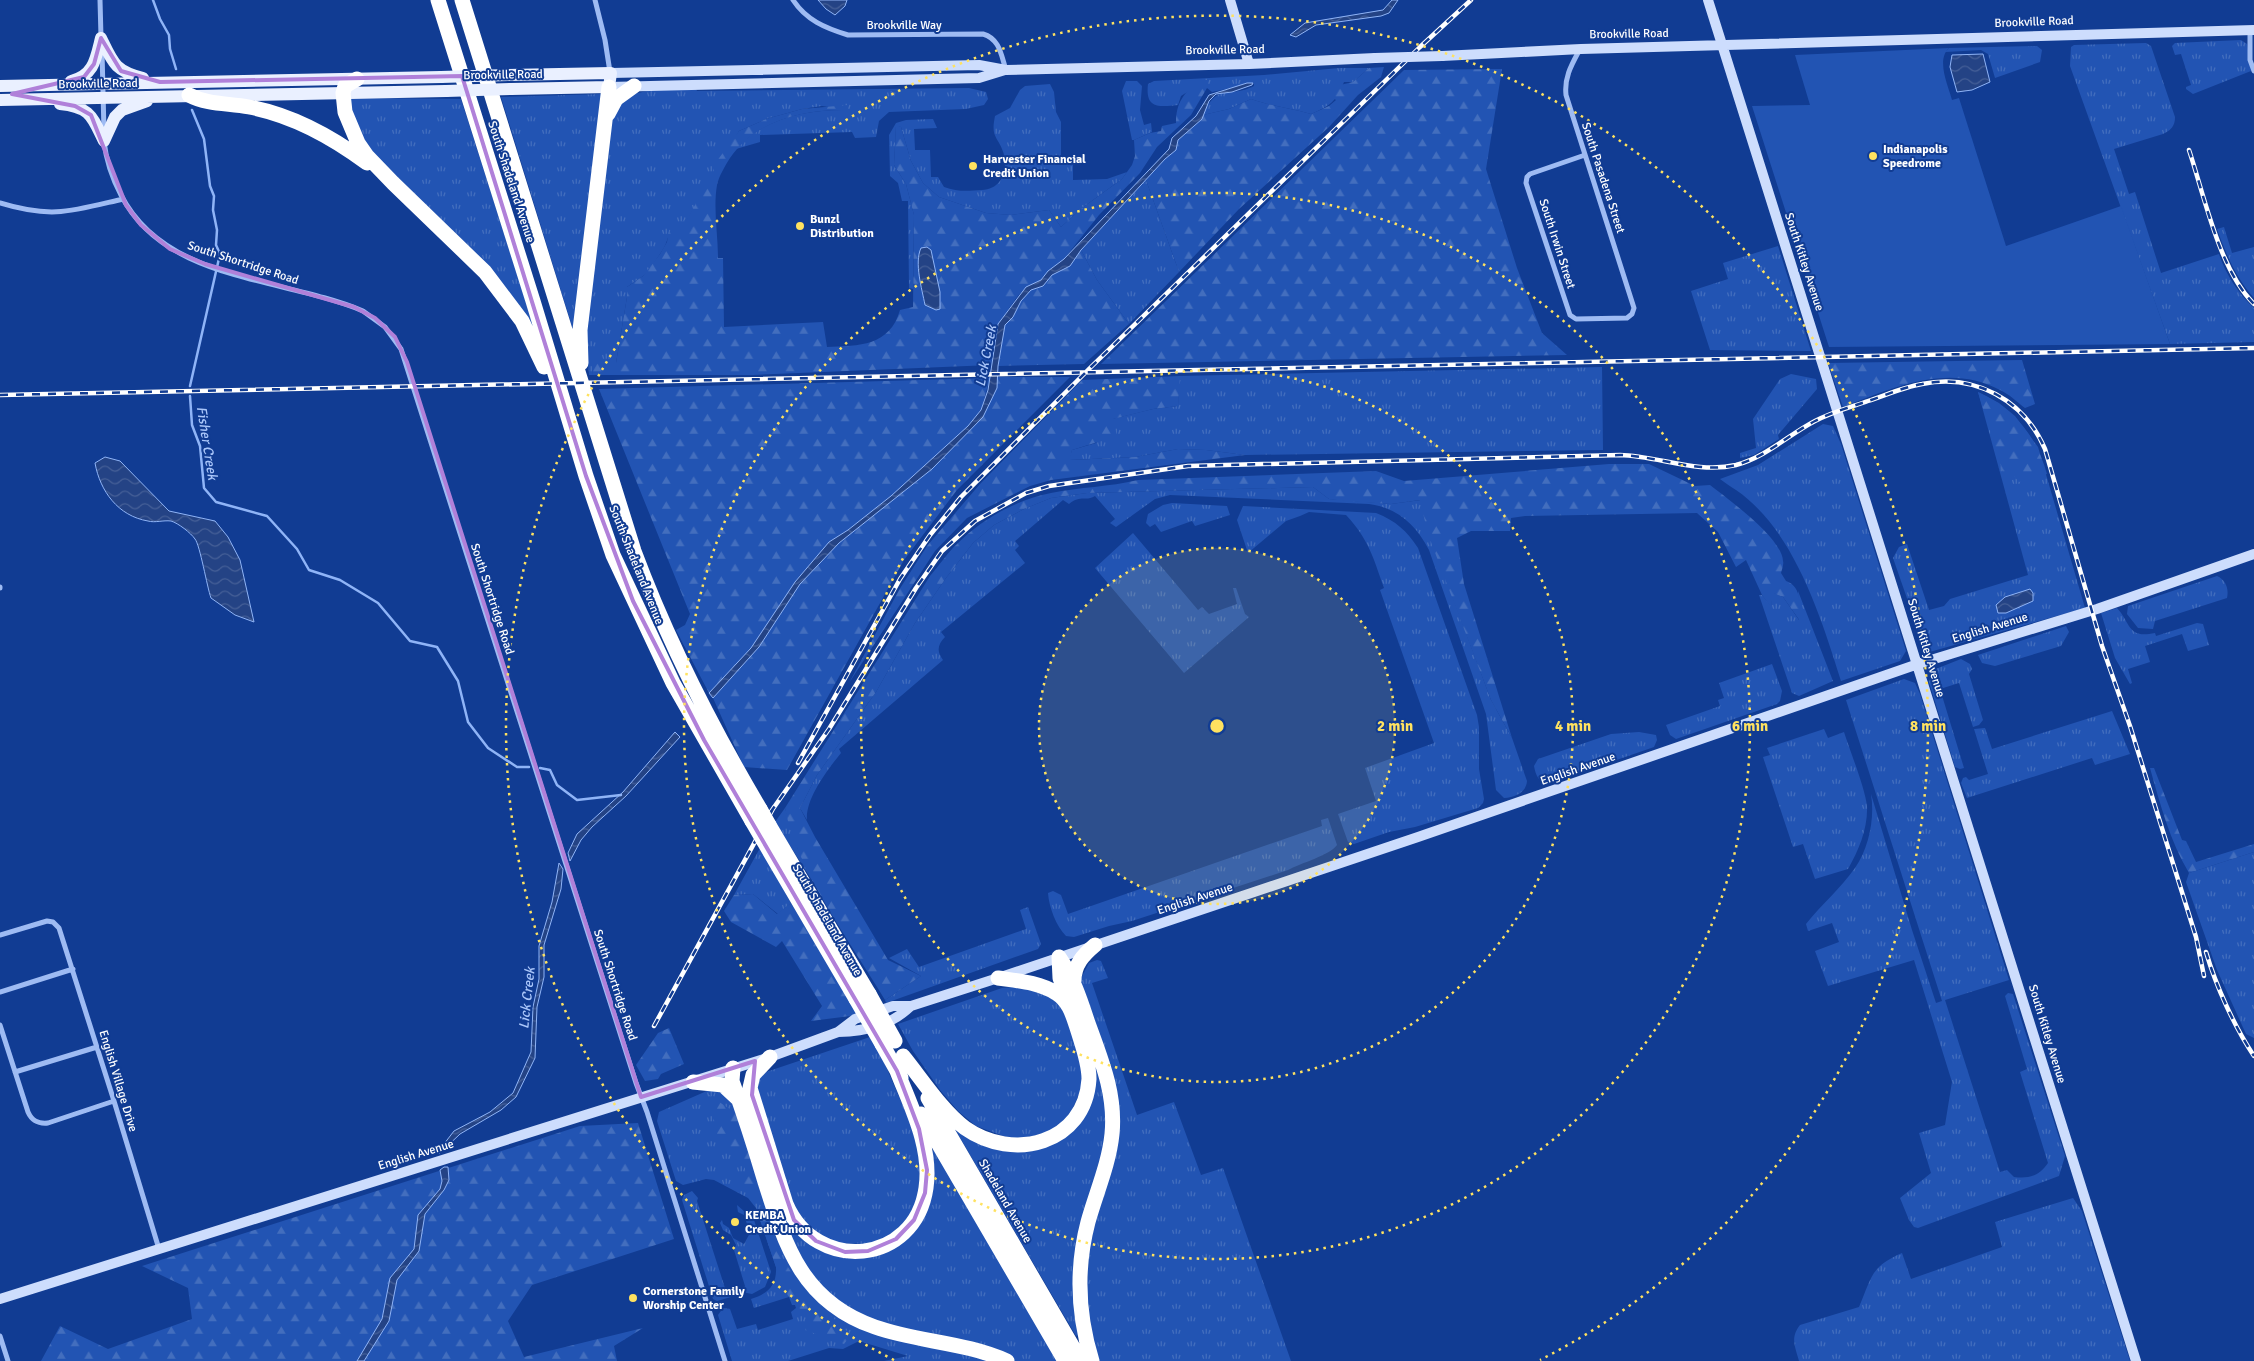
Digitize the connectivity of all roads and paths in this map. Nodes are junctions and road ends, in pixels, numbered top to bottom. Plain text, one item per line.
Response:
1 (100, 0) edge
2 (438, 0) edge
3 (462, 0) edge
4 (595, 0) edge
5 (793, 0) edge
6 (1230, 0) edge
7 (1708, 0) edge
8 (2252, 30) edge
9 (102, 38) junction
10 (1722, 45) junction
11 (1581, 49) junction
12 (1249, 64) junction
13 (1006, 70) junction
14 (2254, 71) edge
15 (357, 79) junction
16 (610, 80) junction
17 (160, 82) junction
18 (104, 84) junction
19 (51, 85) junction
20 (0, 86) edge
21 (634, 86) junction
22 (343, 93) junction
23 (189, 96) junction
24 (157, 97) junction
25 (104, 98) junction
26 (35, 99) junction
27 (0, 100) edge
28 (606, 117) junction
29 (104, 141) junction
30 (1585, 155) junction
31 (393, 183) junction
32 (123, 199) junction
33 (0, 204) edge
34 (1632, 314) joint
35 (593, 421) junction
36 (574, 436) junction
37 (2254, 554) edge
38 (1918, 664) junction
39 (756, 815) junction
40 (0, 935) edge
41 (1095, 945) junction
42 (1059, 957) junction
43 (73, 970) junction
44 (998, 978) junction
45 (1074, 981) junction
46 (0, 992) edge
47 (862, 997) junction
48 (1069, 1004) junction
49 (0, 1025) edge
50 (888, 1043) junction
51 (97, 1047) junction
52 (903, 1056) junction
53 (770, 1057) junction
54 (733, 1068) junction
55 (897, 1071) junction
56 (15, 1072) junction
57 (693, 1082) junction
58 (641, 1097) junction
59 (746, 1098) junction
60 (114, 1101) junction
61 (159, 1250) junction
62 (0, 1299) edge
63 (0, 1336) edge
64 (8, 1361) edge
65 (725, 1361) edge
66 (1007, 1361) edge
67 (1065, 1361) edge
68 (1081, 1361) edge
69 (1092, 1361) edge
70 (2136, 1361) edge

1 - 9 street, South Shortridge Road
2 - 36 highway, South Shadeland Avenue
3 - 35 highway, South Shadeland Avenue
4 - 16 street
5 - 13 street, Brookville Way
6 - 12 street
7 - 10 street, South Kitley Avenue
8 - 10 street, Brookville Road
8 - 14 street
9 - 17 main road
9 - 18 street, South Shortridge Road
9 - 19 main road
10 - 11 street, Brookville Road
10 - 38 street, South Kitley Avenue
11 - 12 street, Brookville Road, bridge
11 - 30 street, South Pasadena Street
12 - 13 street, Brookville Road
13 - 16 street, Brookville Road
13 - 21 street, Brookville Road
15 - 16 main road, Brookville Road, bridge
15 - 17 main road, Brookville Road
15 - 22 highway
16 - 21 street, Brookville Road
16 - 22 main road, Brookville Road, bridge
16 - 28 highway
17 - 18 main road, Brookville Road
18 - 19 main road, Brookville Road
18 - 25 street, South Shortridge Road
19 - 20 main road, Brookville Road
21 - 28 highway
22 - 23 main road, Brookville Road
22 - 31 highway
23 - 24 main road, Brookville Road
23 - 31 highway
24 - 25 main road, Brookville Road
24 - 29 main road
25 - 26 main road, Brookville Road
25 - 29 street, South Shortridge Road
26 - 27 main road, Brookville Road
26 - 29 main road
28 - 35 highway
29 - 32 street, South Shortridge Road
30 - 34 street, South Pasadena Street
30 - 34 street, South Irwin Street
31 - 36 highway
32 - 33 street
32 - 58 street, South Shortridge Road
35 - 39 highway, South Shadeland Avenue
36 - 39 highway, South Shadeland Avenue
37 - 38 street, English Avenue
38 - 41 street, English Avenue
38 - 70 street, South Kitley Avenue
39 - 47 highway, South Shadeland Avenue, bridge
39 - 47 highway, South Shadeland Avenue, bridge
40 - 43 street, English Village Drive
41 - 42 street, English Avenue
41 - 45 highway
42 - 44 street, English Avenue
42 - 45 highway
42 - 48 highway
43 - 46 street
43 - 51 street, English Village Drive
44 - 48 highway
44 - 53 street, English Avenue
45 - 69 highway
47 - 50 highway, South Shadeland Avenue, bridge
48 - 52 highway
49 - 56 street
50 - 52 highway, South Shadeland Avenue
50 - 55 highway, South Shadeland Avenue
51 - 56 street
51 - 60 street, English Village Drive
52 - 68 highway, Shadeland Avenue
53 - 54 street, English Avenue
53 - 59 highway
54 - 57 street, English Avenue
54 - 59 highway
55 - 59 highway
55 - 67 highway
56 - 60 street
57 - 58 street, English Avenue
57 - 59 highway
58 - 61 street, English Avenue
58 - 65 street, South Shortridge Road
59 - 66 highway
60 - 61 street, English Village Drive
61 - 62 street, English Avenue
63 - 64 street

